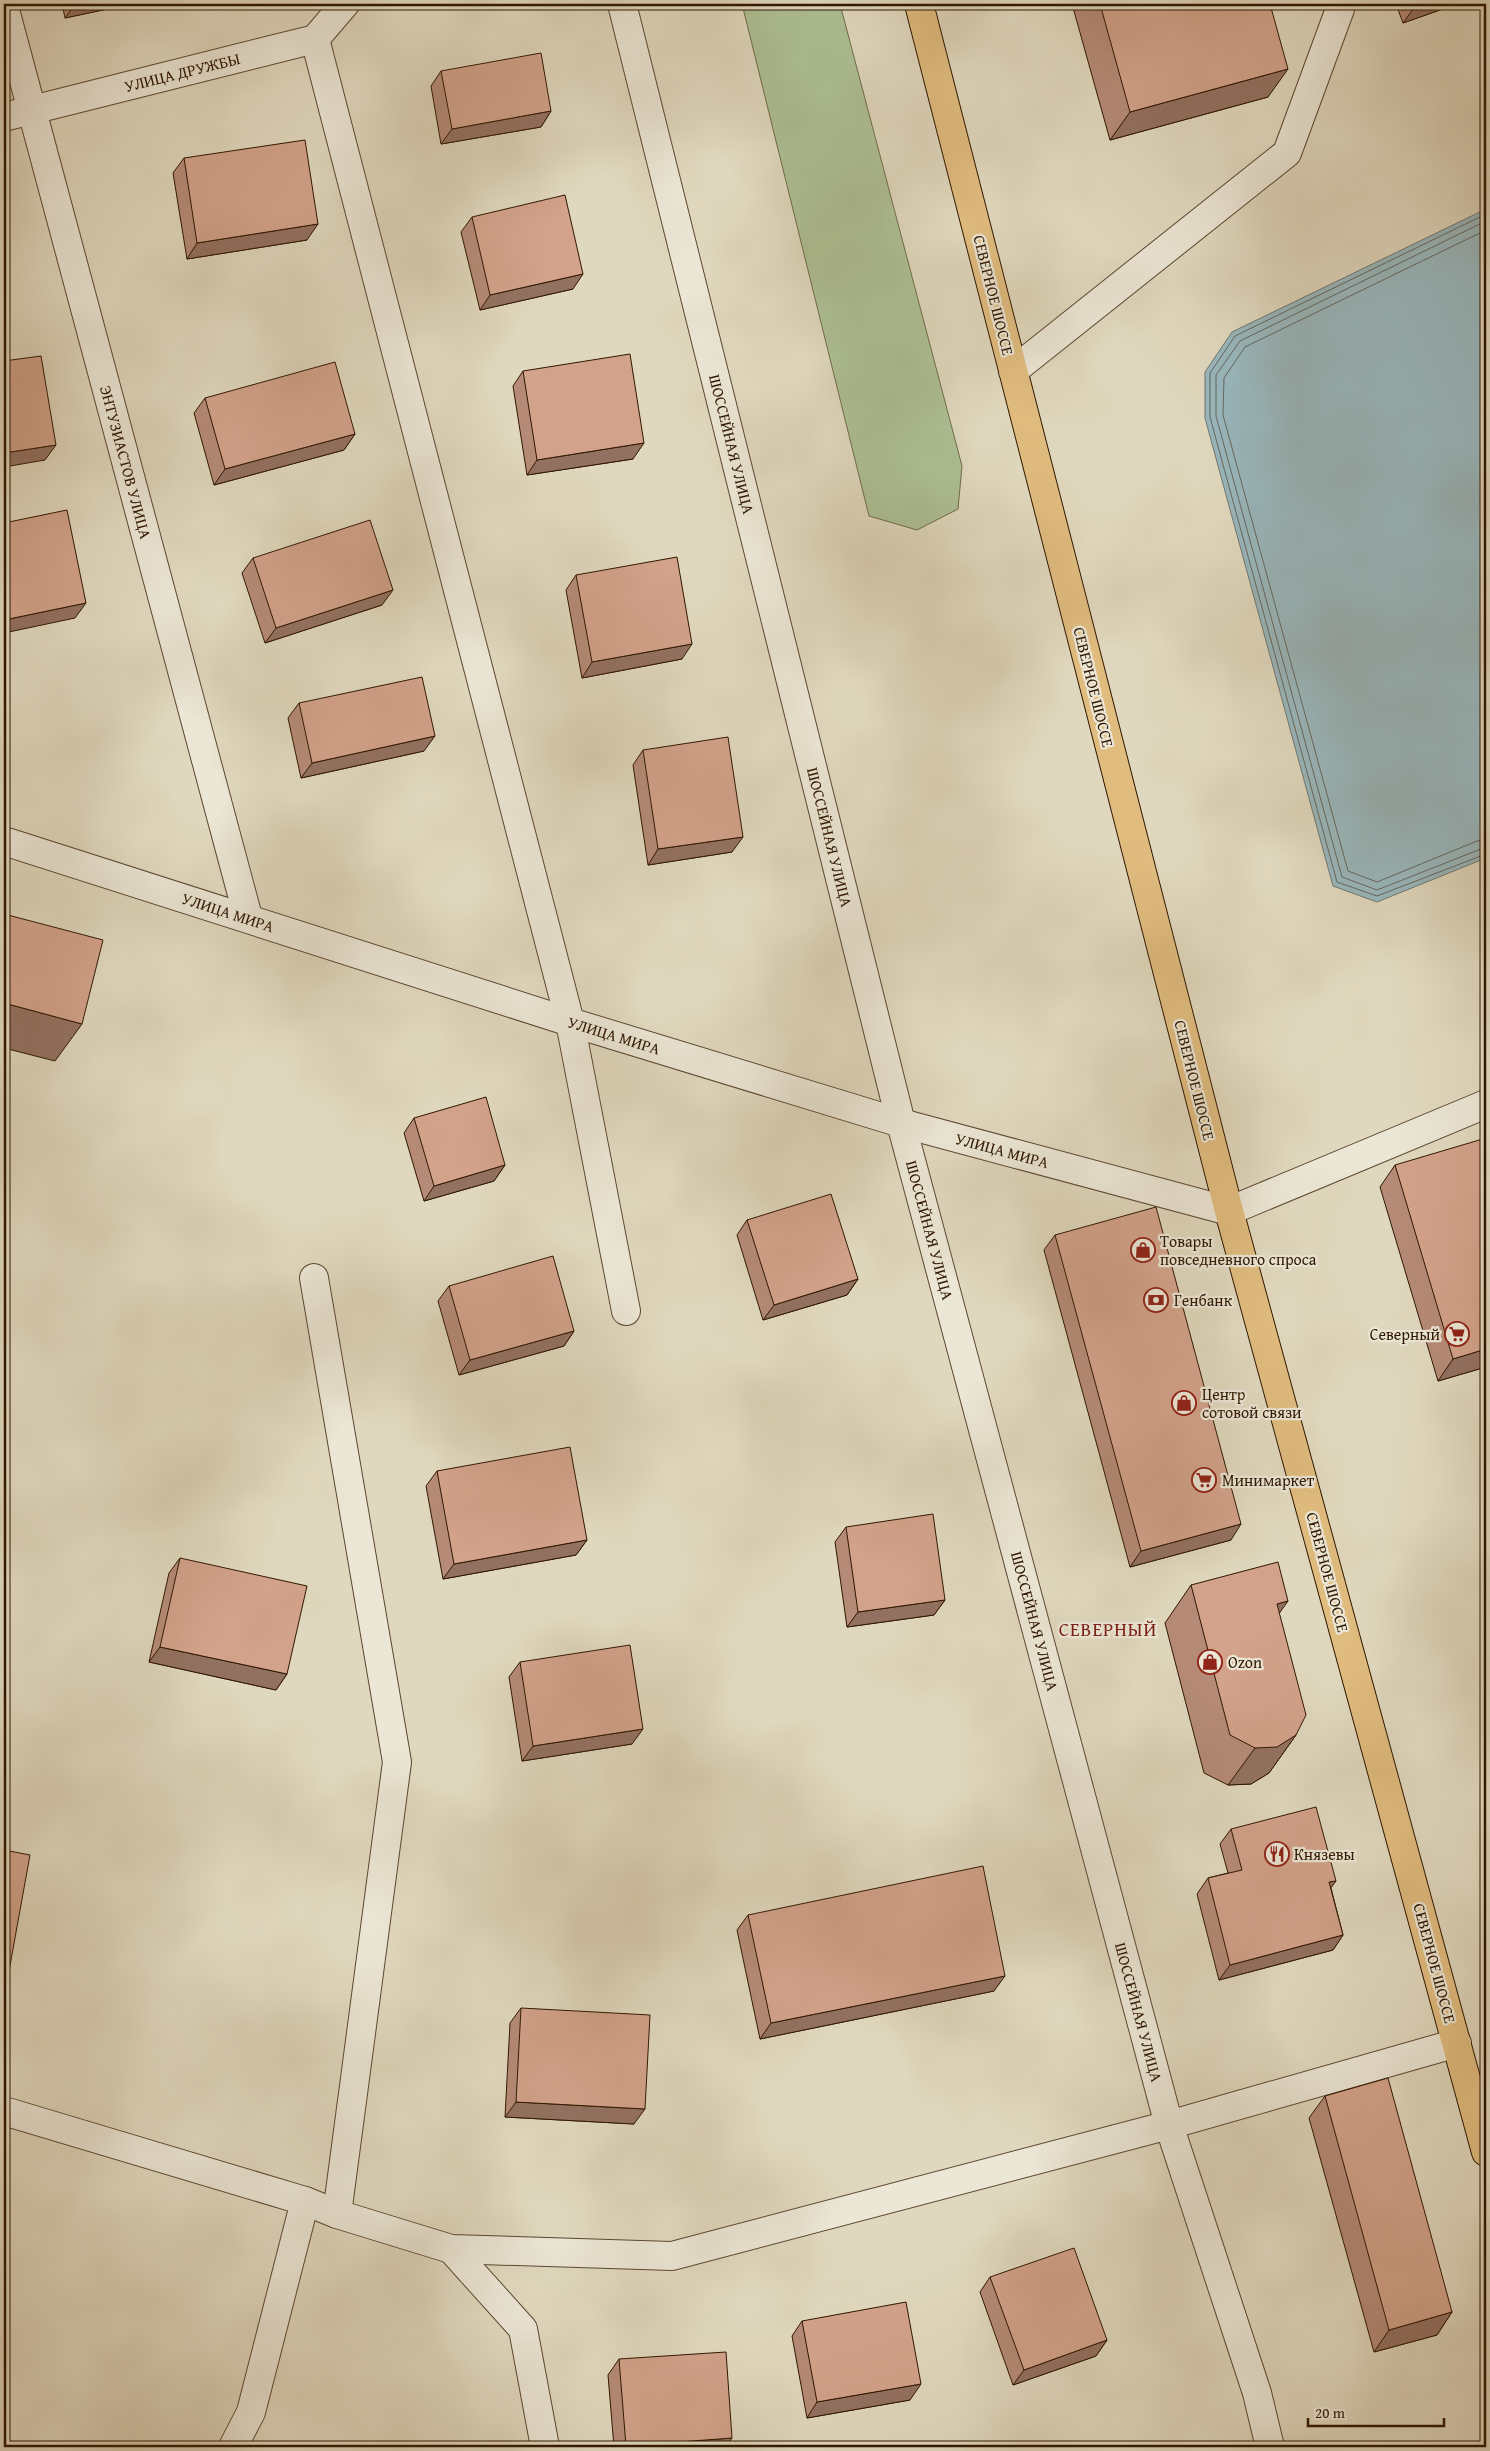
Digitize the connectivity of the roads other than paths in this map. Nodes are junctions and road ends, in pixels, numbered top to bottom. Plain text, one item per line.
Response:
1 (345, 4) edge
2 (622, 4) edge
3 (919, 4) edge
4 (1338, 4) edge
5 (4, 6) edge
6 (315, 39) junction
7 (32, 110) junction
8 (4, 117) edge
9 (1013, 371) junction
10 (4, 841) edge
11 (248, 918) junction
12 (570, 1022) junction
13 (1486, 1104) edge
14 (902, 1124) junction
15 (1229, 1211) junction
16 (314, 1278) dead end
17 (626, 1311) dead end
18 (1457, 2044) junction
19 (4, 2110) edge
20 (1169, 2125) junction
21 (1486, 2152) edge
22 (305, 2201) junction
23 (337, 2214) junction
24 (451, 2250) junction
25 (234, 2447) edge
26 (545, 2447) edge
27 (1270, 2447) edge

1 - 6 street
2 - 14 street, ШОССЕЙНАЯ УЛИЦА
3 - 9 main road, СЕВЕРНОЕ ШОССЕ
4 - 9 street
5 - 7 street, ЭНТУЗИАСТОВ УЛИЦА
6 - 7 street, УЛИЦА ДРУЖБЫ
6 - 12 street
7 - 8 street, УЛИЦА ДРУЖБЫ
7 - 11 street, ЭНТУЗИАСТОВ УЛИЦА
9 - 15 main road, СЕВЕРНОЕ ШОССЕ
10 - 11 street, УЛИЦА МИРА
11 - 12 street, УЛИЦА МИРА
12 - 14 street, УЛИЦА МИРА
12 - 17 street
13 - 15 street
14 - 15 street, УЛИЦА МИРА
14 - 20 street, ШОССЕЙНАЯ УЛИЦА
15 - 18 main road, СЕВЕРНОЕ ШОССЕ
16 - 23 street
18 - 20 street
18 - 21 main road, СЕВЕРНОЕ ШОССЕ
19 - 22 street
20 - 24 street
20 - 27 street, ШОССЕЙНАЯ УЛИЦА
22 - 23 street
22 - 25 street
23 - 24 street
24 - 26 street

